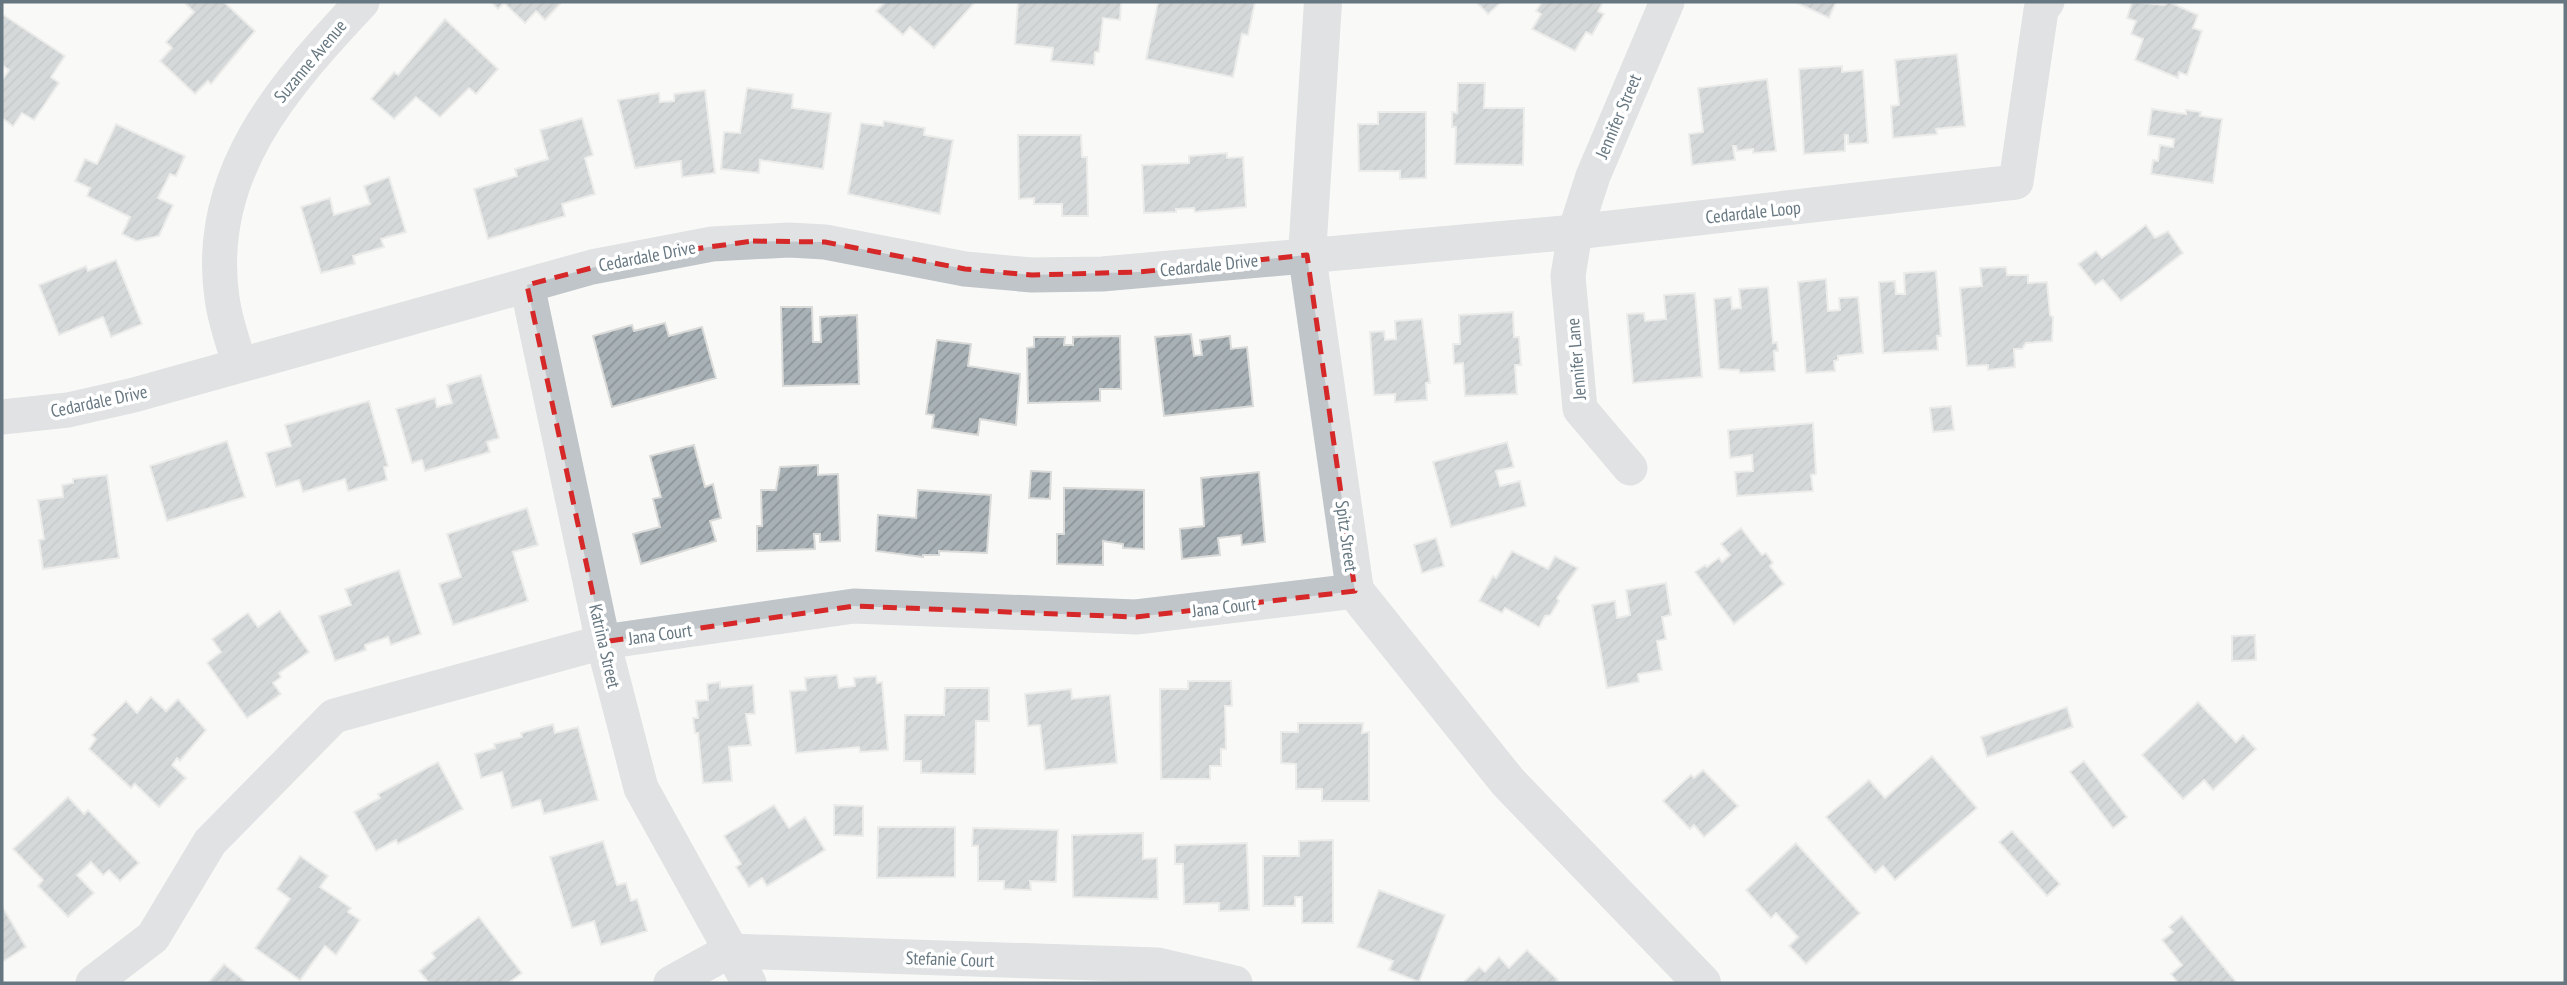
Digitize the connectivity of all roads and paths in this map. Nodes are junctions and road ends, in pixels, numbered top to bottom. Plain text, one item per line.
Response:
1 (362, 2) edge
2 (1323, 2) edge
3 (1667, 2) edge
4 (2047, 2) edge
5 (1575, 232) junction
6 (1307, 255) junction
7 (527, 285) junction
8 (240, 365) junction
9 (2, 416) edge
10 (1630, 468) dead end
11 (1355, 591) junction
12 (603, 642) junction
13 (729, 951) junction
14 (93, 983) edge
15 (671, 983) edge
16 (749, 983) edge
17 (1236, 983) edge
18 (1702, 983) edge

1 - 8 street, Suzanne Avenue
2 - 6 street, Spitz Street
3 - 5 street, Jennifer Street
4 - 5 street, Cedardale Loop
5 - 6 street, Cedardale Loop
5 - 10 street, Jennifer Lane
6 - 7 street, Cedardale Drive
6 - 11 street, Spitz Street
7 - 8 street, Cedardale Drive
7 - 12 street, Katrina Street
8 - 9 street, Cedardale Drive
11 - 12 street, Jana Court
11 - 18 street, Spitz Street
12 - 13 street, Katrina Street
12 - 14 street, Jana Court
13 - 15 street
13 - 16 street, Katrina Street
13 - 17 street, Stefanie Court

